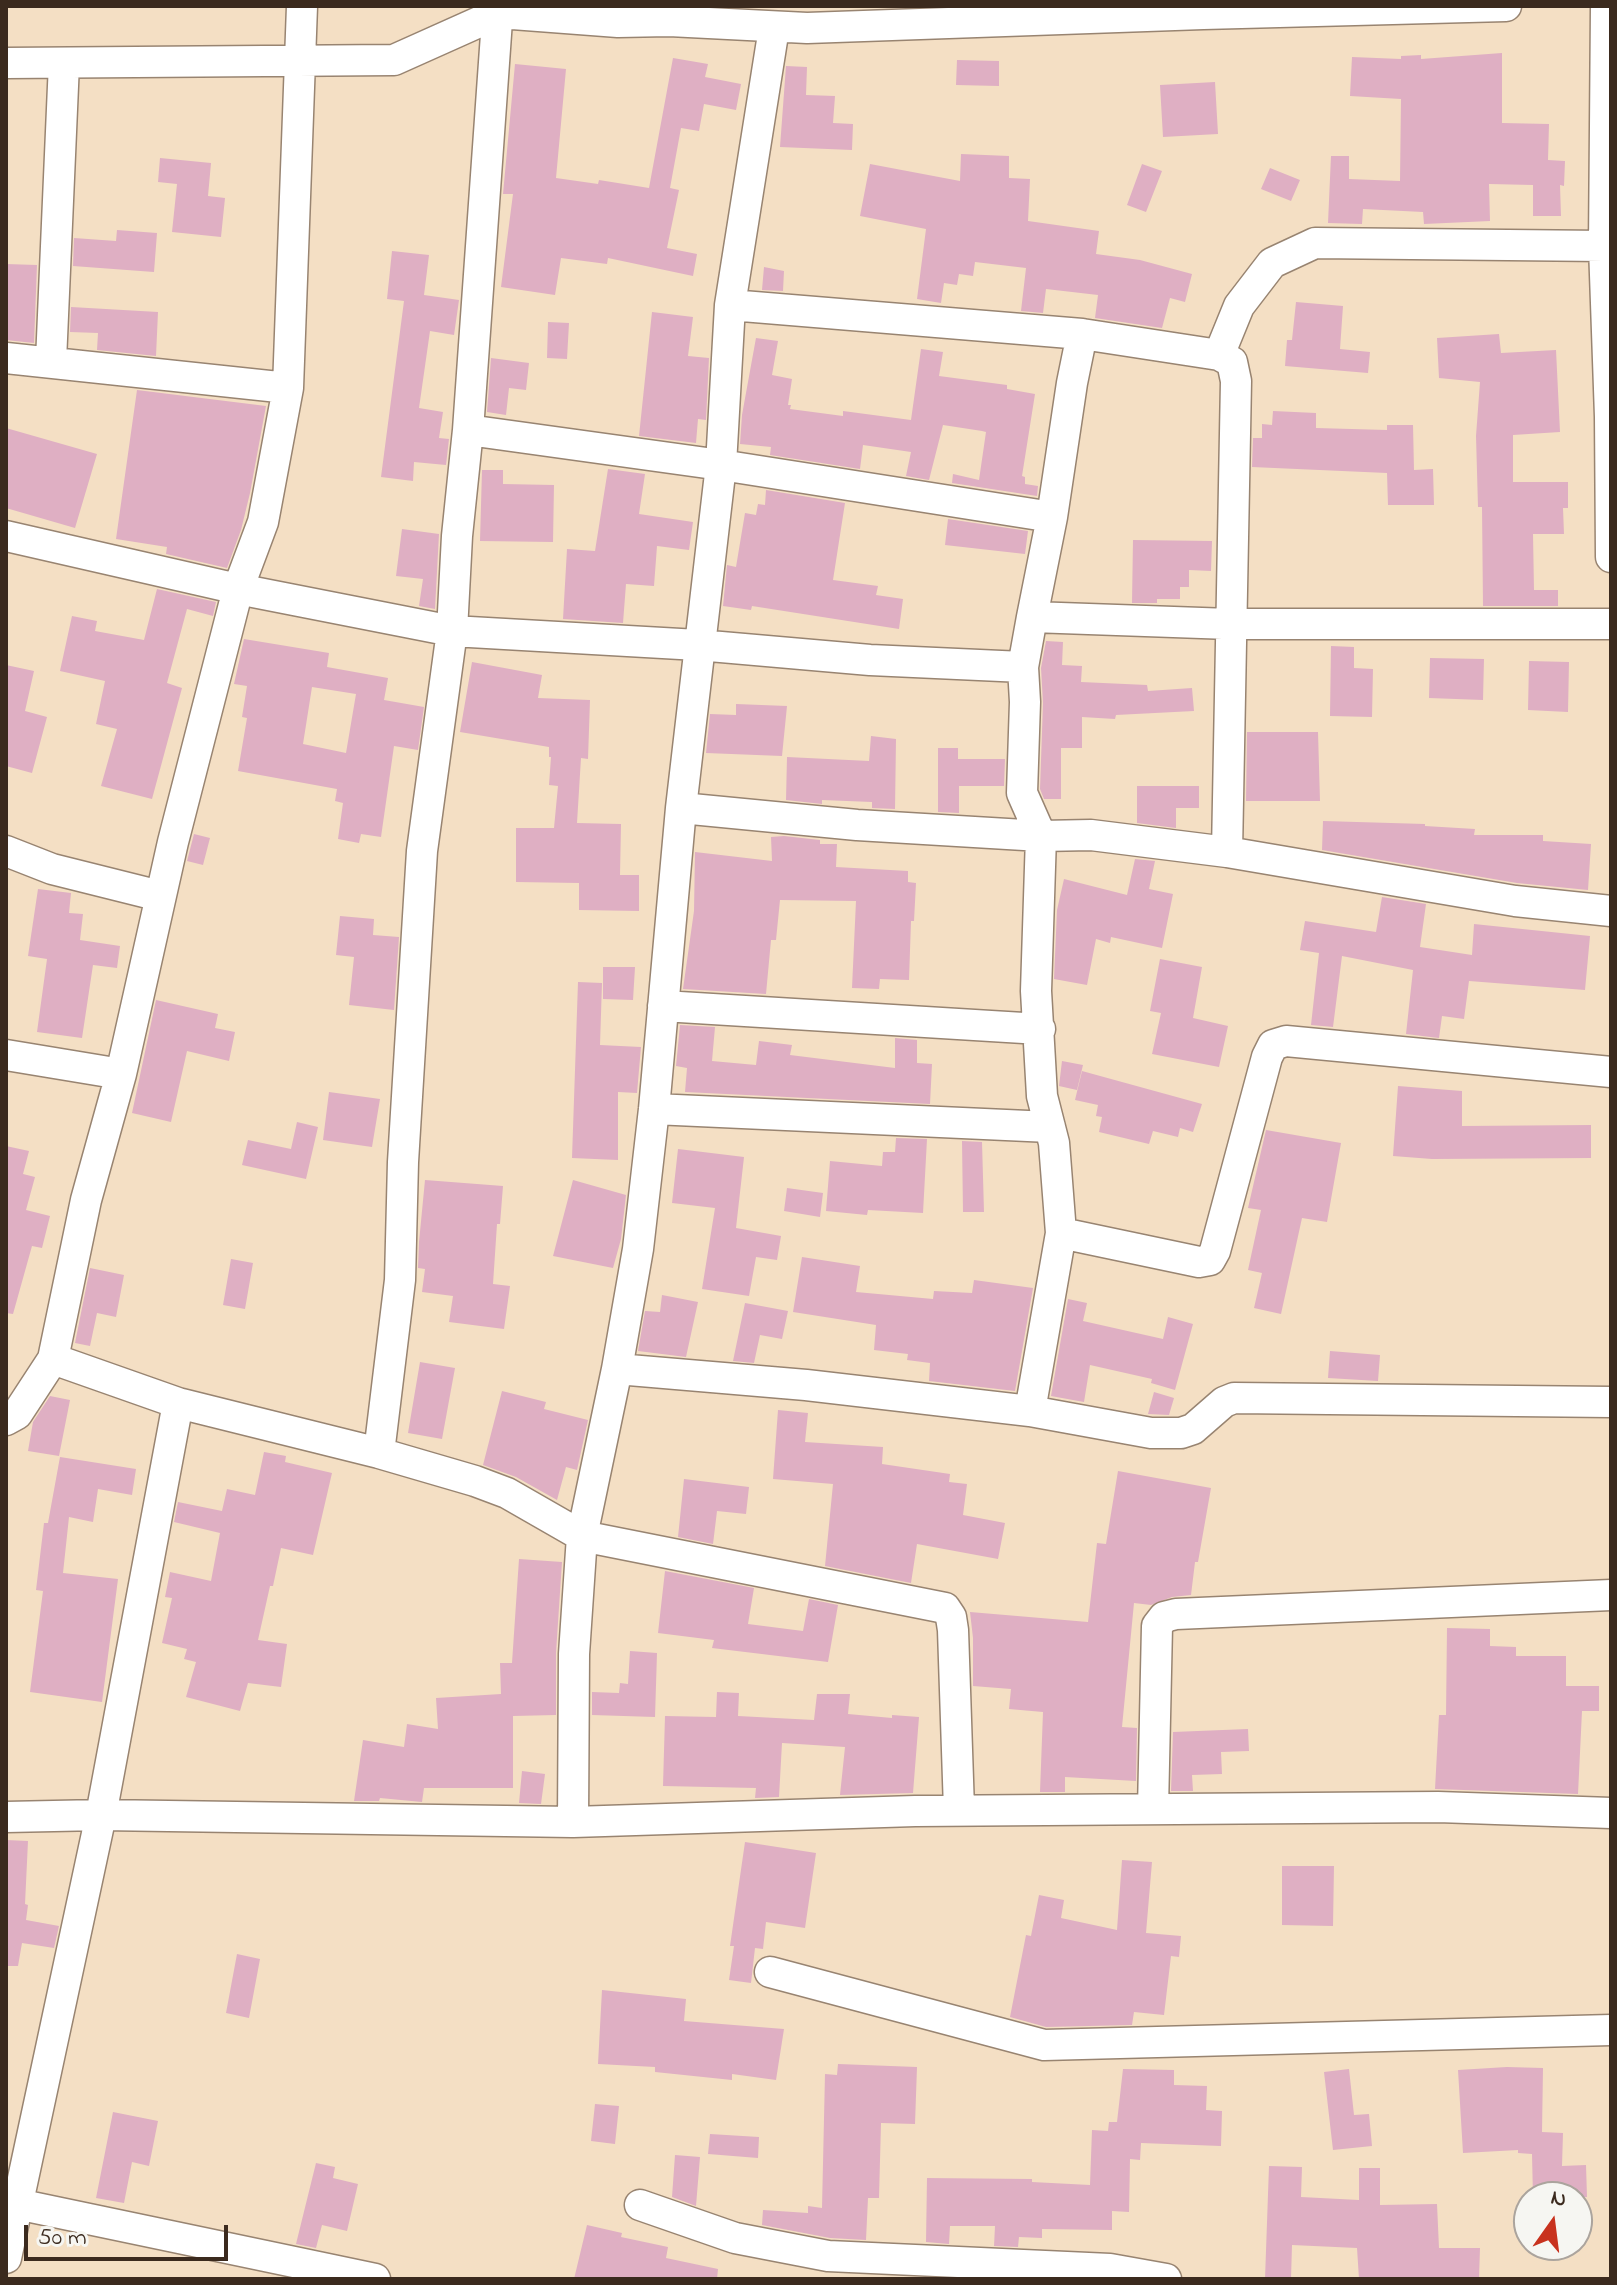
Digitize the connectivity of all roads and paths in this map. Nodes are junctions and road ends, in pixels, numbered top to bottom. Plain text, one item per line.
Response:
1 (302, 6) edge
2 (1506, 6) edge
3 (1606, 6) edge
4 (499, 10) edge
5 (1202, 10) edge
6 (807, 17) edge
7 (774, 28) junction
8 (301, 60) junction
9 (6, 63) edge
10 (64, 63) junction
11 (1604, 246) junction
12 (730, 305) junction
13 (1082, 334) junction
14 (1219, 355) junction
15 (6, 358) edge
16 (1609, 358) edge
17 (51, 361) junction
18 (288, 388) junction
19 (1611, 417) edge
20 (468, 430) junction
21 (721, 465) junction
22 (1052, 517) junction
23 (6, 536) edge
24 (1611, 557) edge
25 (238, 589) junction
26 (1032, 617) junction
27 (1230, 624) junction
28 (1611, 624) edge
29 (452, 631) junction
30 (698, 645) junction
31 (1023, 667) junction
32 (681, 808) junction
33 (1041, 836) junction
34 (6, 851) edge
35 (1227, 852) junction
36 (160, 896) junction
37 (1611, 911) edge
38 (663, 1006) junction
39 (1040, 1029) junction
40 (6, 1055) edge
41 (1611, 1072) edge
42 (121, 1074) junction
43 (654, 1109) junction
44 (1050, 1127) junction
45 (1061, 1233) junction
46 (53, 1359) junction
47 (617, 1369) junction
48 (1611, 1402) edge
49 (178, 1403) junction
50 (1030, 1411) junction
51 (6, 1420) edge
52 (379, 1453) junction
53 (582, 1536) junction
54 (1611, 1595) edge
55 (1153, 1809) junction
56 (959, 1810) junction
57 (1611, 1813) edge
58 (101, 1815) junction
59 (6, 1817) edge
60 (573, 1822) junction
61 (770, 1972) dead end
62 (1611, 2030) edge
63 (17, 2204) junction
64 (640, 2205) dead end
65 (6, 2258) edge
66 (274, 2269) edge
67 (375, 2279) edge
68 (1166, 2279) edge

1 - 8 street
2 - 5 street
3 - 11 street
4 - 7 street
4 - 8 street
4 - 20 street
5 - 6 street
6 - 7 street
7 - 12 street
8 - 10 street
8 - 18 street
9 - 10 street
10 - 17 street
11 - 14 street
11 - 16 street
12 - 13 street
12 - 21 street
13 - 14 street
13 - 22 street
14 - 27 street
15 - 17 street
16 - 19 street
17 - 18 street
18 - 25 street
19 - 24 street
20 - 21 street
20 - 29 street
21 - 22 street
21 - 30 street
22 - 26 street
23 - 25 street
25 - 29 street
25 - 36 street
26 - 27 street
26 - 31 street
27 - 28 street
27 - 35 street
29 - 30 street
29 - 52 street
30 - 31 street
30 - 32 street
31 - 33 street
32 - 33 street
32 - 38 street
33 - 35 street
33 - 39 street
34 - 36 street
35 - 37 street
36 - 42 street
38 - 39 street
38 - 43 street
39 - 44 street
40 - 42 street
41 - 45 street
42 - 46 street
43 - 44 street
43 - 47 street
44 - 45 street
45 - 50 street
46 - 49 street
46 - 51 street
47 - 50 street
47 - 53 street
48 - 50 street
49 - 52 street
49 - 58 street
52 - 53 street
53 - 56 street
53 - 60 street
54 - 55 street
55 - 56 street
55 - 57 street
56 - 60 street
58 - 59 street
58 - 60 street
58 - 63 street
61 - 62 street
63 - 65 street
63 - 66 street
64 - 68 street
66 - 67 street

